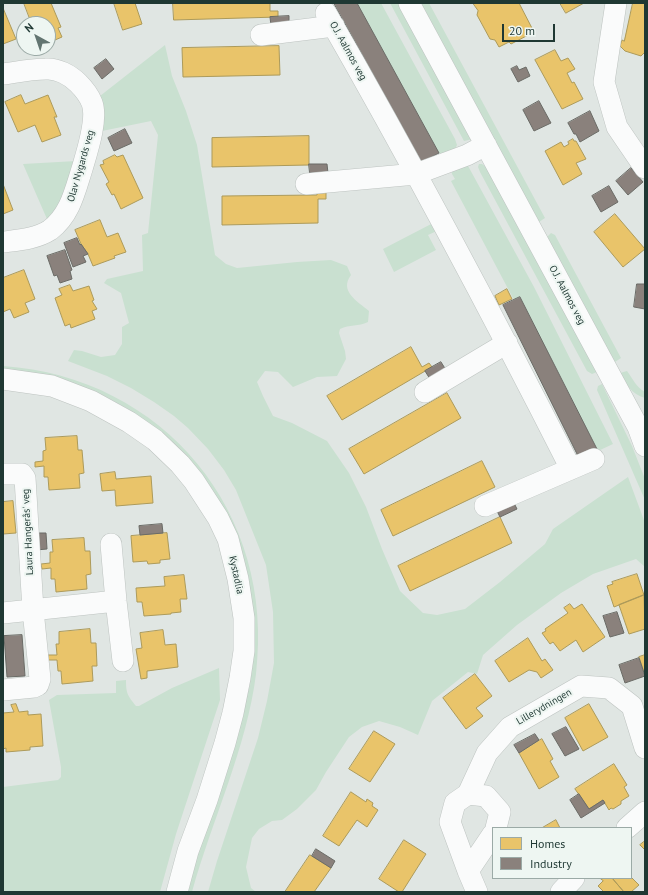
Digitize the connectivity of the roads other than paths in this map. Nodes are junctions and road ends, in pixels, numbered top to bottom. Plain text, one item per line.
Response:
1 (409, 3) edge
2 (616, 3) edge
3 (261, 35) dead end
4 (3, 74) edge
5 (486, 145) junction
6 (645, 168) edge
7 (416, 174) junction
8 (306, 184) dead end
9 (3, 242) edge
10 (507, 343) junction
11 (3, 379) edge
12 (424, 392) dead end
13 (641, 425) edge
14 (645, 446) edge
15 (594, 458) dead end
16 (571, 469) junction
17 (3, 474) edge
18 (485, 506) dead end
19 (111, 544) dead end
20 (116, 601) junction
21 (33, 610) junction
22 (3, 613) edge
23 (123, 661) dead end
24 (3, 690) edge
25 (645, 748) edge
26 (468, 794) junction
27 (645, 812) edge
28 (496, 827) edge
29 (628, 827) edge
30 (492, 835) edge
31 (468, 870) junction
32 (573, 879) edge
33 (177, 892) edge
34 (478, 892) edge
35 (561, 892) edge

1 - 5 street, O.J. Aalmos veg
2 - 6 street
3 - 7 street, O.J. Aalmos veg
4 - 9 street, Olav Nygards veg
5 - 7 street
5 - 13 street, O.J. Aalmos veg
7 - 8 street
7 - 10 street, O.J. Aalmos veg
10 - 12 street
10 - 16 street, O.J. Aalmos veg
11 - 33 street, Kystadlia
13 - 14 street, O.J. Aalmos veg
15 - 16 street
16 - 18 street
17 - 21 street, Laura Hangerås' veg
19 - 20 street
20 - 21 street
20 - 23 street
21 - 22 street
21 - 24 street, Laura Hangerås' veg
25 - 26 street, Lillerydningen
26 - 28 street
26 - 31 street, Lillerydningen
27 - 29 street
30 - 31 street
31 - 34 street, Lillerydningen
32 - 35 street

